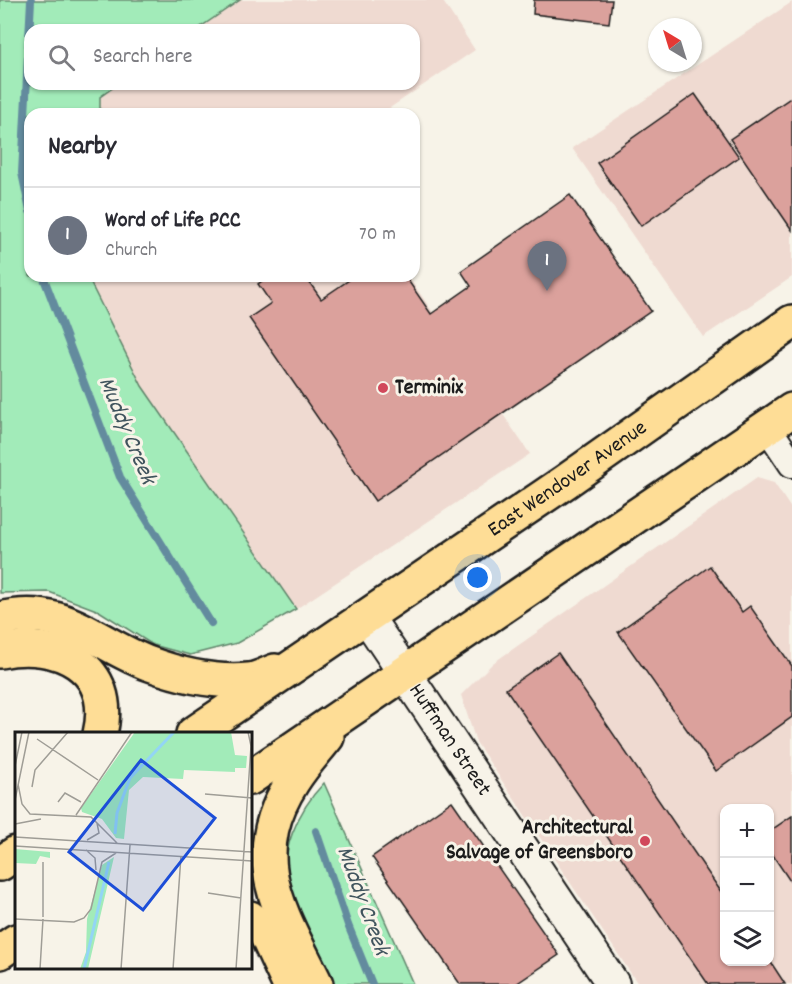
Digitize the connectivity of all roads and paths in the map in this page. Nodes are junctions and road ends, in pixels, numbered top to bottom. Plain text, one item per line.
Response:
1 (792, 322) edge
2 (780, 419) edge
3 (792, 464) edge
4 (367, 617) junction
5 (0, 620) edge
6 (0, 651) edge
7 (294, 665) junction
8 (404, 673) junction
9 (346, 712) junction
10 (99, 732) edge
11 (196, 732) edge
12 (252, 777) edge
13 (15, 854) edge
14 (0, 864) edge
15 (252, 920) edge
16 (15, 942) edge
17 (0, 952) edge
18 (289, 984) edge
19 (316, 984) edge
20 (613, 984) edge

1 - 4 highway, East Wendover Avenue
2 - 3 street
2 - 8 highway
4 - 7 highway, East Wendover Avenue
4 - 8 street, Huffman Street
5 - 7 highway
6 - 10 highway
7 - 11 highway, East Wendover Avenue
8 - 9 highway
8 - 20 street, Huffman Street
9 - 12 highway
9 - 19 highway
13 - 14 highway
15 - 18 highway
16 - 17 highway

